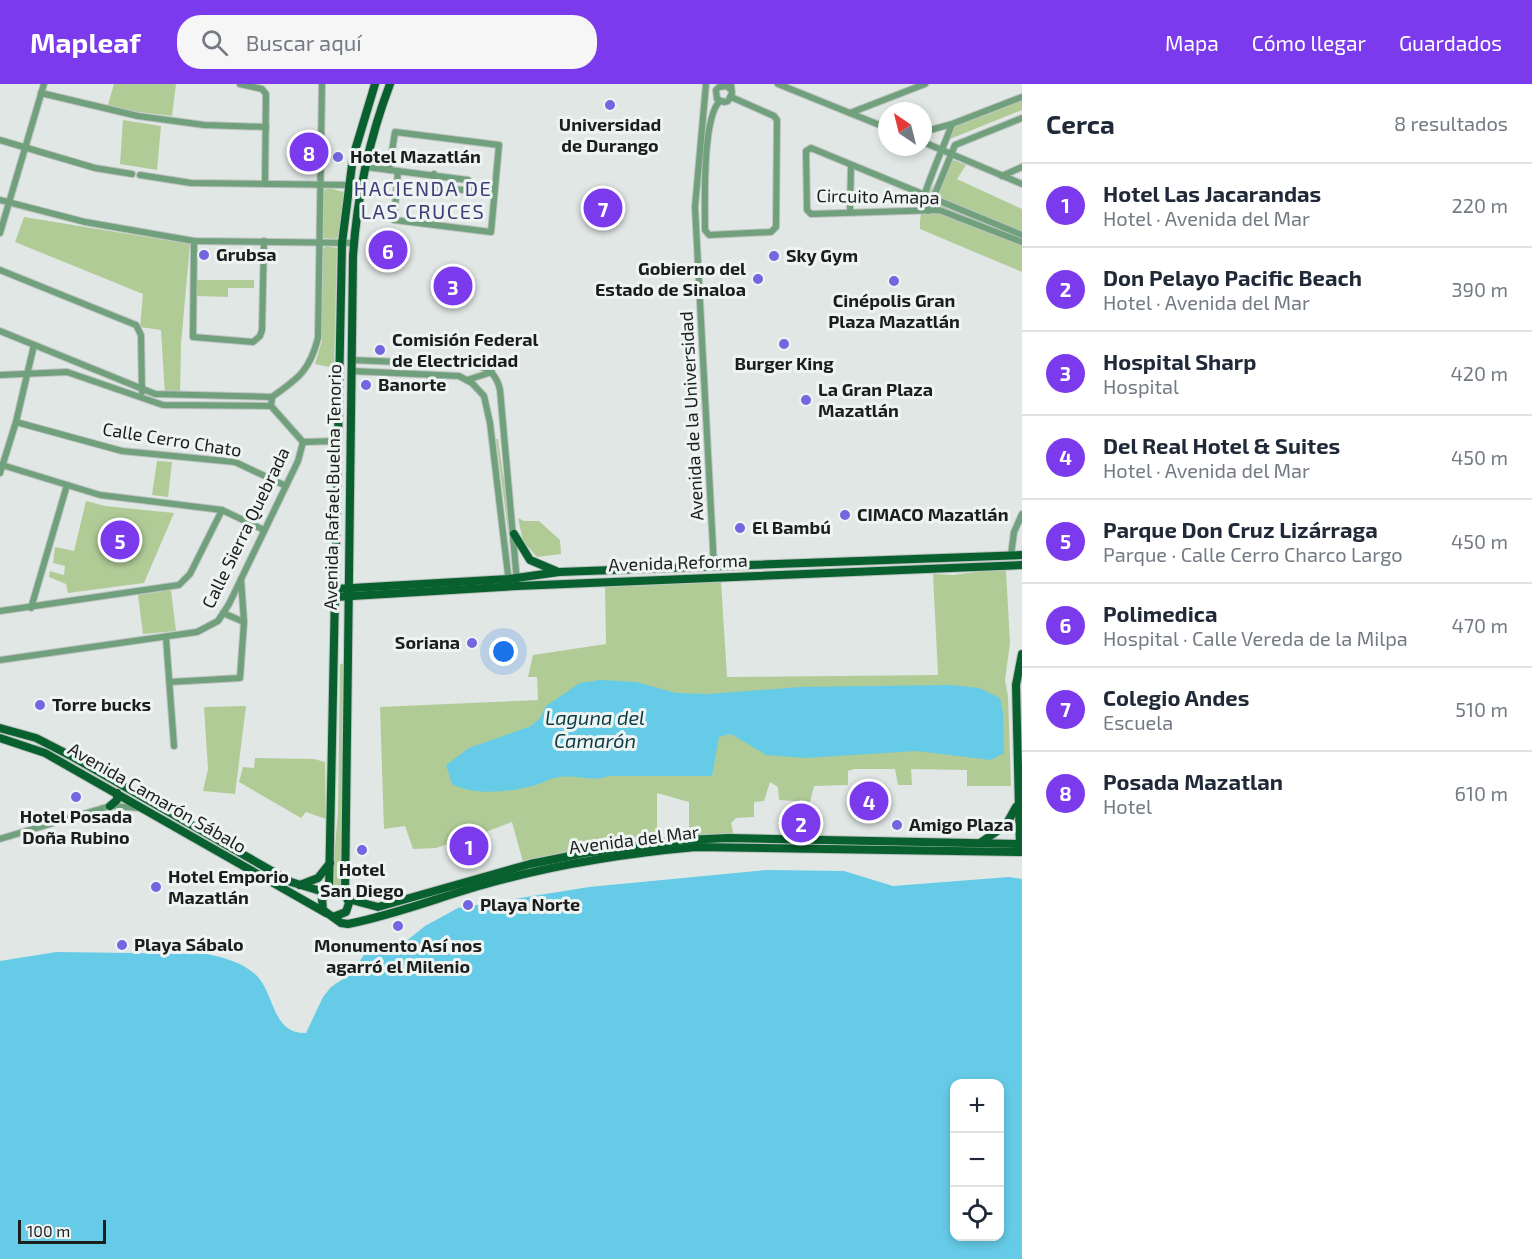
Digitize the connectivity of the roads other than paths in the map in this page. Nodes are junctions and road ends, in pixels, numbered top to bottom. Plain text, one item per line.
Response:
1 (44, 84) edge
2 (240, 84) edge
3 (322, 84) edge
4 (375, 84) edge
5 (390, 84) edge
6 (706, 84) edge
7 (778, 84) edge
8 (799, 84) edge
9 (925, 84) edge
10 (719, 86) edge
11 (730, 86) edge
12 (788, 88) junction
13 (41, 93) junction
14 (731, 97) junction
15 (1022, 97) edge
16 (720, 101) junction
17 (850, 113) junction
18 (1022, 118) edge
19 (878, 124) edge
20 (952, 124) junction
21 (266, 127) junction
22 (932, 130) edge
23 (0, 140) edge
24 (932, 146) edge
25 (26, 147) junction
26 (944, 151) junction
27 (951, 154) junction
28 (850, 165) junction
29 (366, 166) junction
30 (1022, 167) edge
31 (389, 170) junction
32 (398, 171) junction
33 (132, 174) dead end
34 (434, 174) junction
35 (140, 175) dead end
36 (1002, 176) junction
37 (265, 184) junction
38 (1022, 184) edge
39 (348, 185) junction
40 (321, 186) junction
41 (925, 194) junction
42 (933, 198) junction
43 (5, 202) edge
44 (925, 211) junction
45 (850, 212) junction
46 (997, 224) junction
47 (994, 231) junction
48 (0, 233) edge
49 (1022, 235) edge
50 (194, 241) junction
51 (264, 241) junction
52 (320, 242) junction
53 (1022, 242) edge
54 (342, 243) junction
55 (354, 243) junction
56 (0, 270) edge
57 (0, 331) edge
58 (34, 345) junction
59 (351, 360) junction
60 (351, 371) junction
61 (492, 372) junction
62 (27, 373) junction
63 (0, 375) edge
64 (467, 380) junction
65 (142, 388) junction
66 (272, 397) junction
67 (142, 399) junction
68 (271, 406) junction
69 (16, 422) junction
70 (504, 435) junction
71 (492, 436) junction
72 (337, 441) junction
73 (303, 442) junction
74 (2, 465) junction
75 (0, 473) edge
76 (67, 485) junction
77 (286, 486) junction
78 (222, 510) junction
79 (1022, 514) edge
80 (264, 530) junction
81 (514, 534) junction
82 (1011, 555) junction
83 (1022, 555) edge
84 (993, 556) junction
85 (933, 559) junction
86 (1022, 565) edge
87 (714, 567) junction
88 (992, 567) junction
89 (934, 569) junction
90 (559, 572) junction
91 (241, 579) junction
92 (513, 582) junction
93 (349, 592) junction
94 (335, 593) junction
95 (31, 608) junction
96 (0, 611) edge
97 (223, 613) junction
98 (244, 622) junction
99 (166, 638) junction
100 (1022, 654) edge
101 (0, 660) edge
102 (170, 682) junction
103 (0, 728) edge
104 (0, 738) edge
105 (174, 746) dead end
106 (1019, 752) edge
107 (117, 792) junction
108 (145, 804) junction
109 (1017, 804) junction
110 (110, 806) junction
111 (0, 838) edge
112 (980, 843) junction
113 (1021, 848) edge
114 (332, 860) junction
115 (299, 885) junction
116 (328, 892) junction
117 (347, 896) junction
118 (329, 915) junction

1 - 13 street
2 - 21 street
3 - 40 street
4 - 39 main road, Avenida Rafael Buelna Tenorio
5 - 29 main road, Avenida Rafael Buelna Tenorio
6 - 87 street, Avenida de la Universidad
7 - 12 street
8 - 12 street
9 - 17 street
10 - 11 street
10 - 16 street
11 - 14 street
12 - 17 street
13 - 21 street
13 - 25 street
14 - 16 street
14 - 16 street
15 - 20 street
17 - 19 street
18 - 27 street
20 - 22 street
20 - 26 street
21 - 37 street
23 - 25 street
24 - 26 street
25 - 33 street
25 - 43 street
26 - 27 street
26 - 41 street
27 - 36 street
27 - 42 street
28 - 41 street, Circuito Amapa
28 - 45 street
28 - 45 street, Circuito Amapa
29 - 31 street
29 - 55 main road, Avenida Rafael Buelna Tenorio
30 - 36 street
31 - 32 street
31 - 32 street
32 - 34 street
34 - 34 street
35 - 37 street
36 - 38 street
37 - 40 street
39 - 40 street
39 - 54 main road, Avenida Rafael Buelna Tenorio
40 - 52 street
41 - 42 street, Circuito Amapa
41 - 44 street
42 - 44 street
42 - 46 street, Circuito Amapa
43 - 48 street
43 - 50 street
44 - 45 street, Circuito Amapa
44 - 47 street, Circuito Amapa
46 - 47 street
46 - 49 street, Circuito Amapa
47 - 53 street, Circuito Amapa
50 - 51 street
50 - 51 street
51 - 52 street
52 - 54 street
52 - 66 street
54 - 55 street
54 - 72 main road, Avenida Rafael Buelna Tenorio
55 - 59 main road, Avenida Rafael Buelna Tenorio
56 - 65 street
57 - 58 street
58 - 62 street
58 - 65 street
59 - 60 main road, Avenida Rafael Buelna Tenorio
59 - 61 street
60 - 64 street
60 - 93 main road, Avenida Rafael Buelna Tenorio
61 - 64 street
61 - 70 street
62 - 63 street
62 - 67 street
62 - 69 street
64 - 71 street
65 - 66 street
65 - 67 street
66 - 68 street
67 - 68 street
68 - 73 street
69 - 74 street
69 - 77 street, Calle Cerro Chato
70 - 71 street
70 - 81 street
71 - 92 street
72 - 73 street
72 - 94 main road, Avenida Rafael Buelna Tenorio
73 - 77 street, Calle Sierra Quebrada
74 - 75 street
74 - 76 street
76 - 78 street
76 - 95 street
77 - 80 street, Calle Sierra Quebrada
78 - 80 street
78 - 95 street
79 - 82 street
80 - 91 street, Calle Sierra Quebrada
81 - 90 main road
81 - 92 street
82 - 83 main road, Avenida Reforma
82 - 84 main road, Avenida Reforma
84 - 85 main road, Avenida Reforma
84 - 88 main road
85 - 87 main road, Avenida Reforma
85 - 89 main road
86 - 88 main road, Avenida Reforma
87 - 90 main road, Avenida Reforma
88 - 89 main road, Avenida Reforma
89 - 92 main road, Avenida Reforma
90 - 92 main road, Avenida Reforma
91 - 97 street, Calle Sierra Quebrada
91 - 98 street
92 - 93 main road, Avenida Reforma
93 - 94 main road, Avenida Reforma
93 - 117 main road, Avenida Rafael Buelna Tenorio
94 - 114 main road, Avenida Rafael Buelna Tenorio
95 - 96 street
97 - 98 street
97 - 99 street, Calle Sierra Quebrada
98 - 102 street
99 - 101 street, Calle Sierra Quebrada
99 - 102 street
100 - 106 main road
102 - 105 street
103 - 108 main road, Avenida Camarón Sábalo
104 - 107 main road, Avenida Camarón Sábalo
106 - 109 main road
107 - 108 main road, Avenida Camarón Sábalo
107 - 110 main road
108 - 110 street
108 - 115 main road, Avenida Camarón Sábalo
108 - 118 main road, Avenida Camarón Sábalo
109 - 112 main road
109 - 113 main road
110 - 111 street
112 - 113 main road, Avenida del Mar
112 - 117 main road, Avenida del Mar
113 - 118 main road, Avenida del Mar
114 - 115 main road
114 - 116 main road, Avenida Rafael Buelna Tenorio
115 - 116 main road, Avenida Camarón Sábalo
116 - 117 main road
116 - 118 main road
117 - 118 main road

